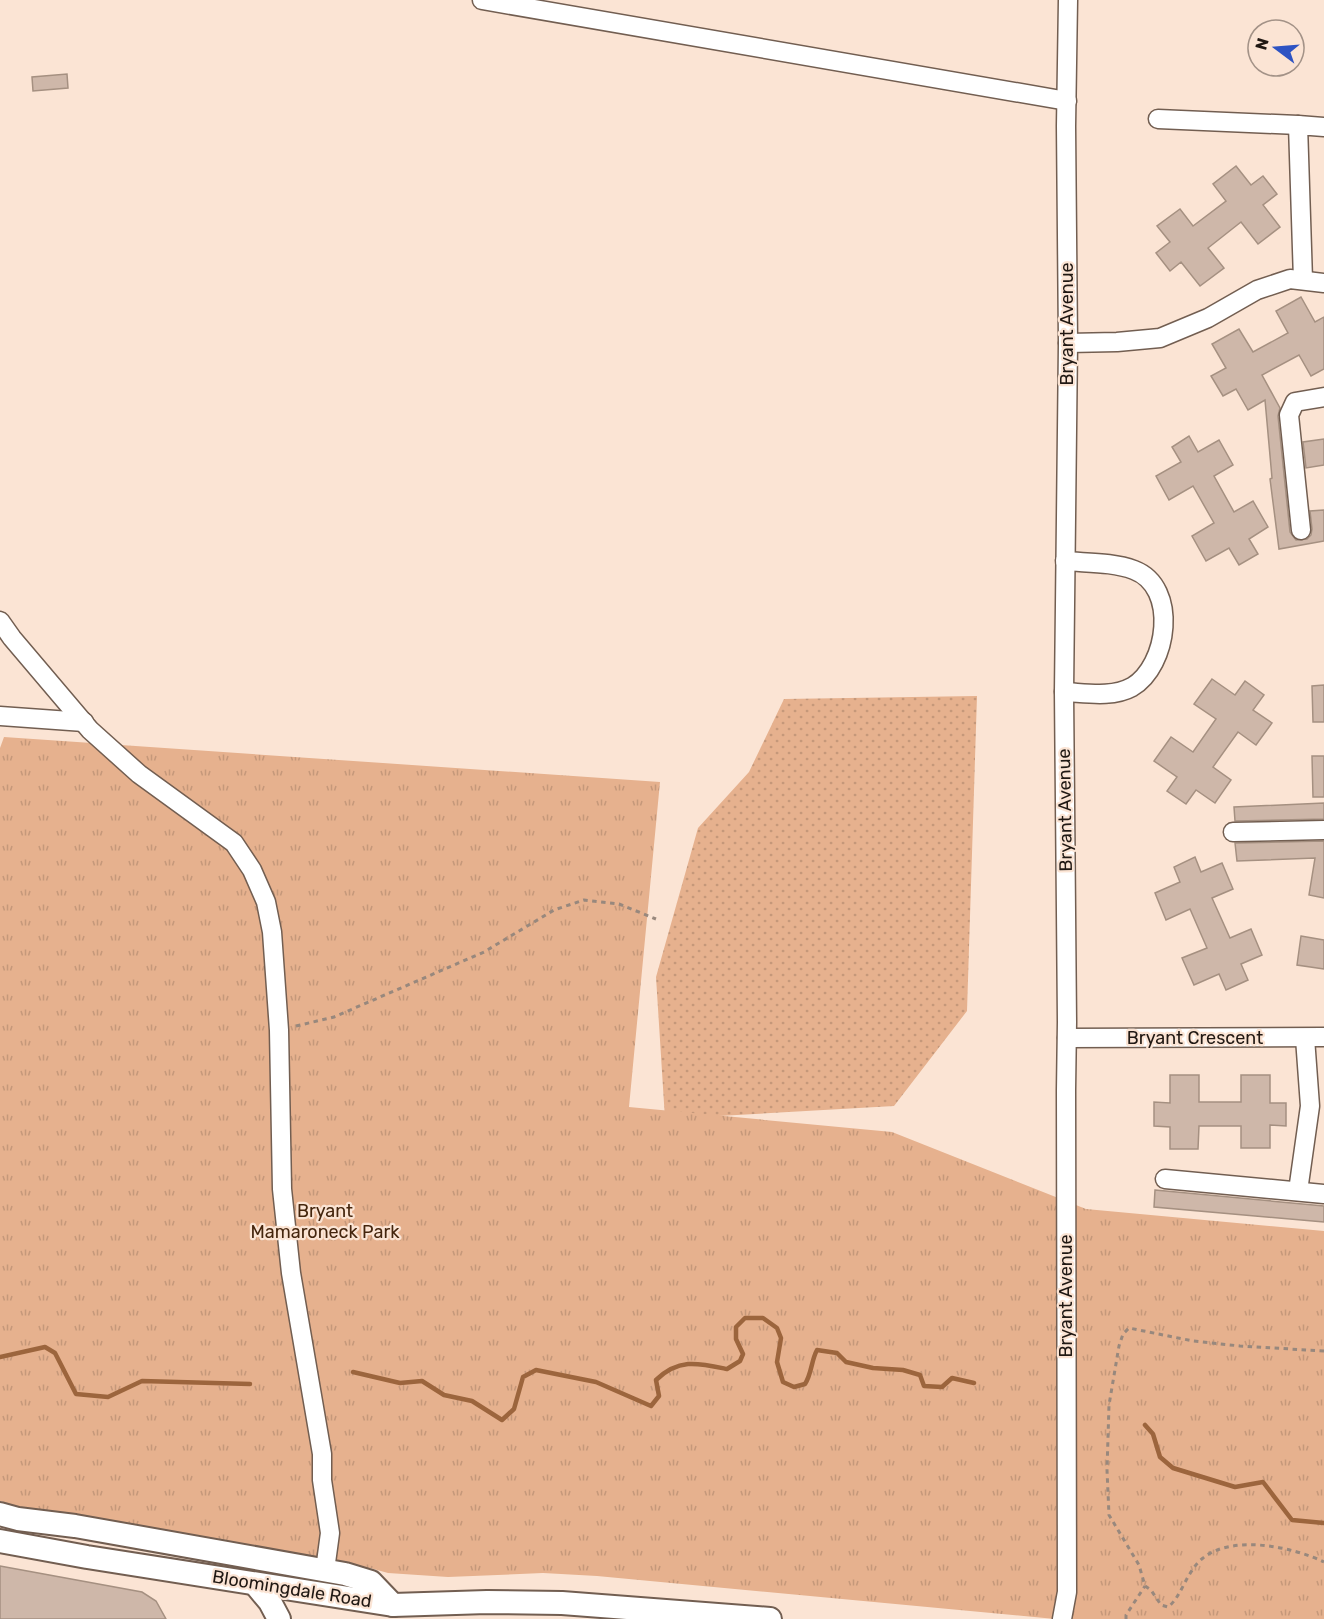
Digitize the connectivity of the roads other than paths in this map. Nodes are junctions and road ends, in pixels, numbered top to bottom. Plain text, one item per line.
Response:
1 (482, 0) edge
2 (1068, 0) edge
3 (1067, 101) junction
4 (1158, 119) dead end
5 (1298, 125) junction
6 (1324, 127) edge
7 (1303, 280) junction
8 (1324, 283) edge
9 (1068, 343) junction
10 (1324, 397) edge
11 (1301, 530) dead end
12 (1065, 561) junction
13 (0, 621) edge
14 (1064, 692) junction
15 (0, 717) edge
16 (84, 722) junction
17 (1324, 830) edge
18 (1233, 832) dead end
19 (1324, 1037) edge
20 (1067, 1038) junction
21 (1305, 1038) junction
22 (1165, 1179) dead end
23 (1299, 1191) junction
24 (1324, 1194) edge
25 (0, 1514) edge
26 (0, 1541) edge
27 (325, 1570) junction
28 (255, 1584) junction
29 (393, 1605) junction
30 (626, 1614) edge
31 (684, 1616) edge
32 (279, 1619) edge
33 (372, 1619) edge
34 (771, 1619) edge
35 (1062, 1619) edge

1 - 3 street
2 - 3 street, Bryant Avenue
3 - 9 street, Bryant Avenue
4 - 5 street
5 - 6 street
5 - 7 street
7 - 8 street
7 - 9 street
9 - 12 street, Bryant Avenue
10 - 11 street
12 - 14 street, Bryant Avenue
12 - 14 street
13 - 16 street
14 - 20 street, Bryant Avenue
15 - 16 street
16 - 27 street
17 - 18 street
19 - 21 street, Bryant Crescent
20 - 21 street, Bryant Crescent
20 - 35 street, Bryant Avenue
21 - 23 street
22 - 23 street
23 - 24 street
25 - 27 main road, Bloomingdale Road
26 - 28 main road, Bloomingdale Road
27 - 29 main road, Bloomingdale Road
28 - 29 main road, Bloomingdale Road
28 - 32 main road
29 - 30 main road
29 - 33 main road
30 - 31 main road
31 - 34 main road

